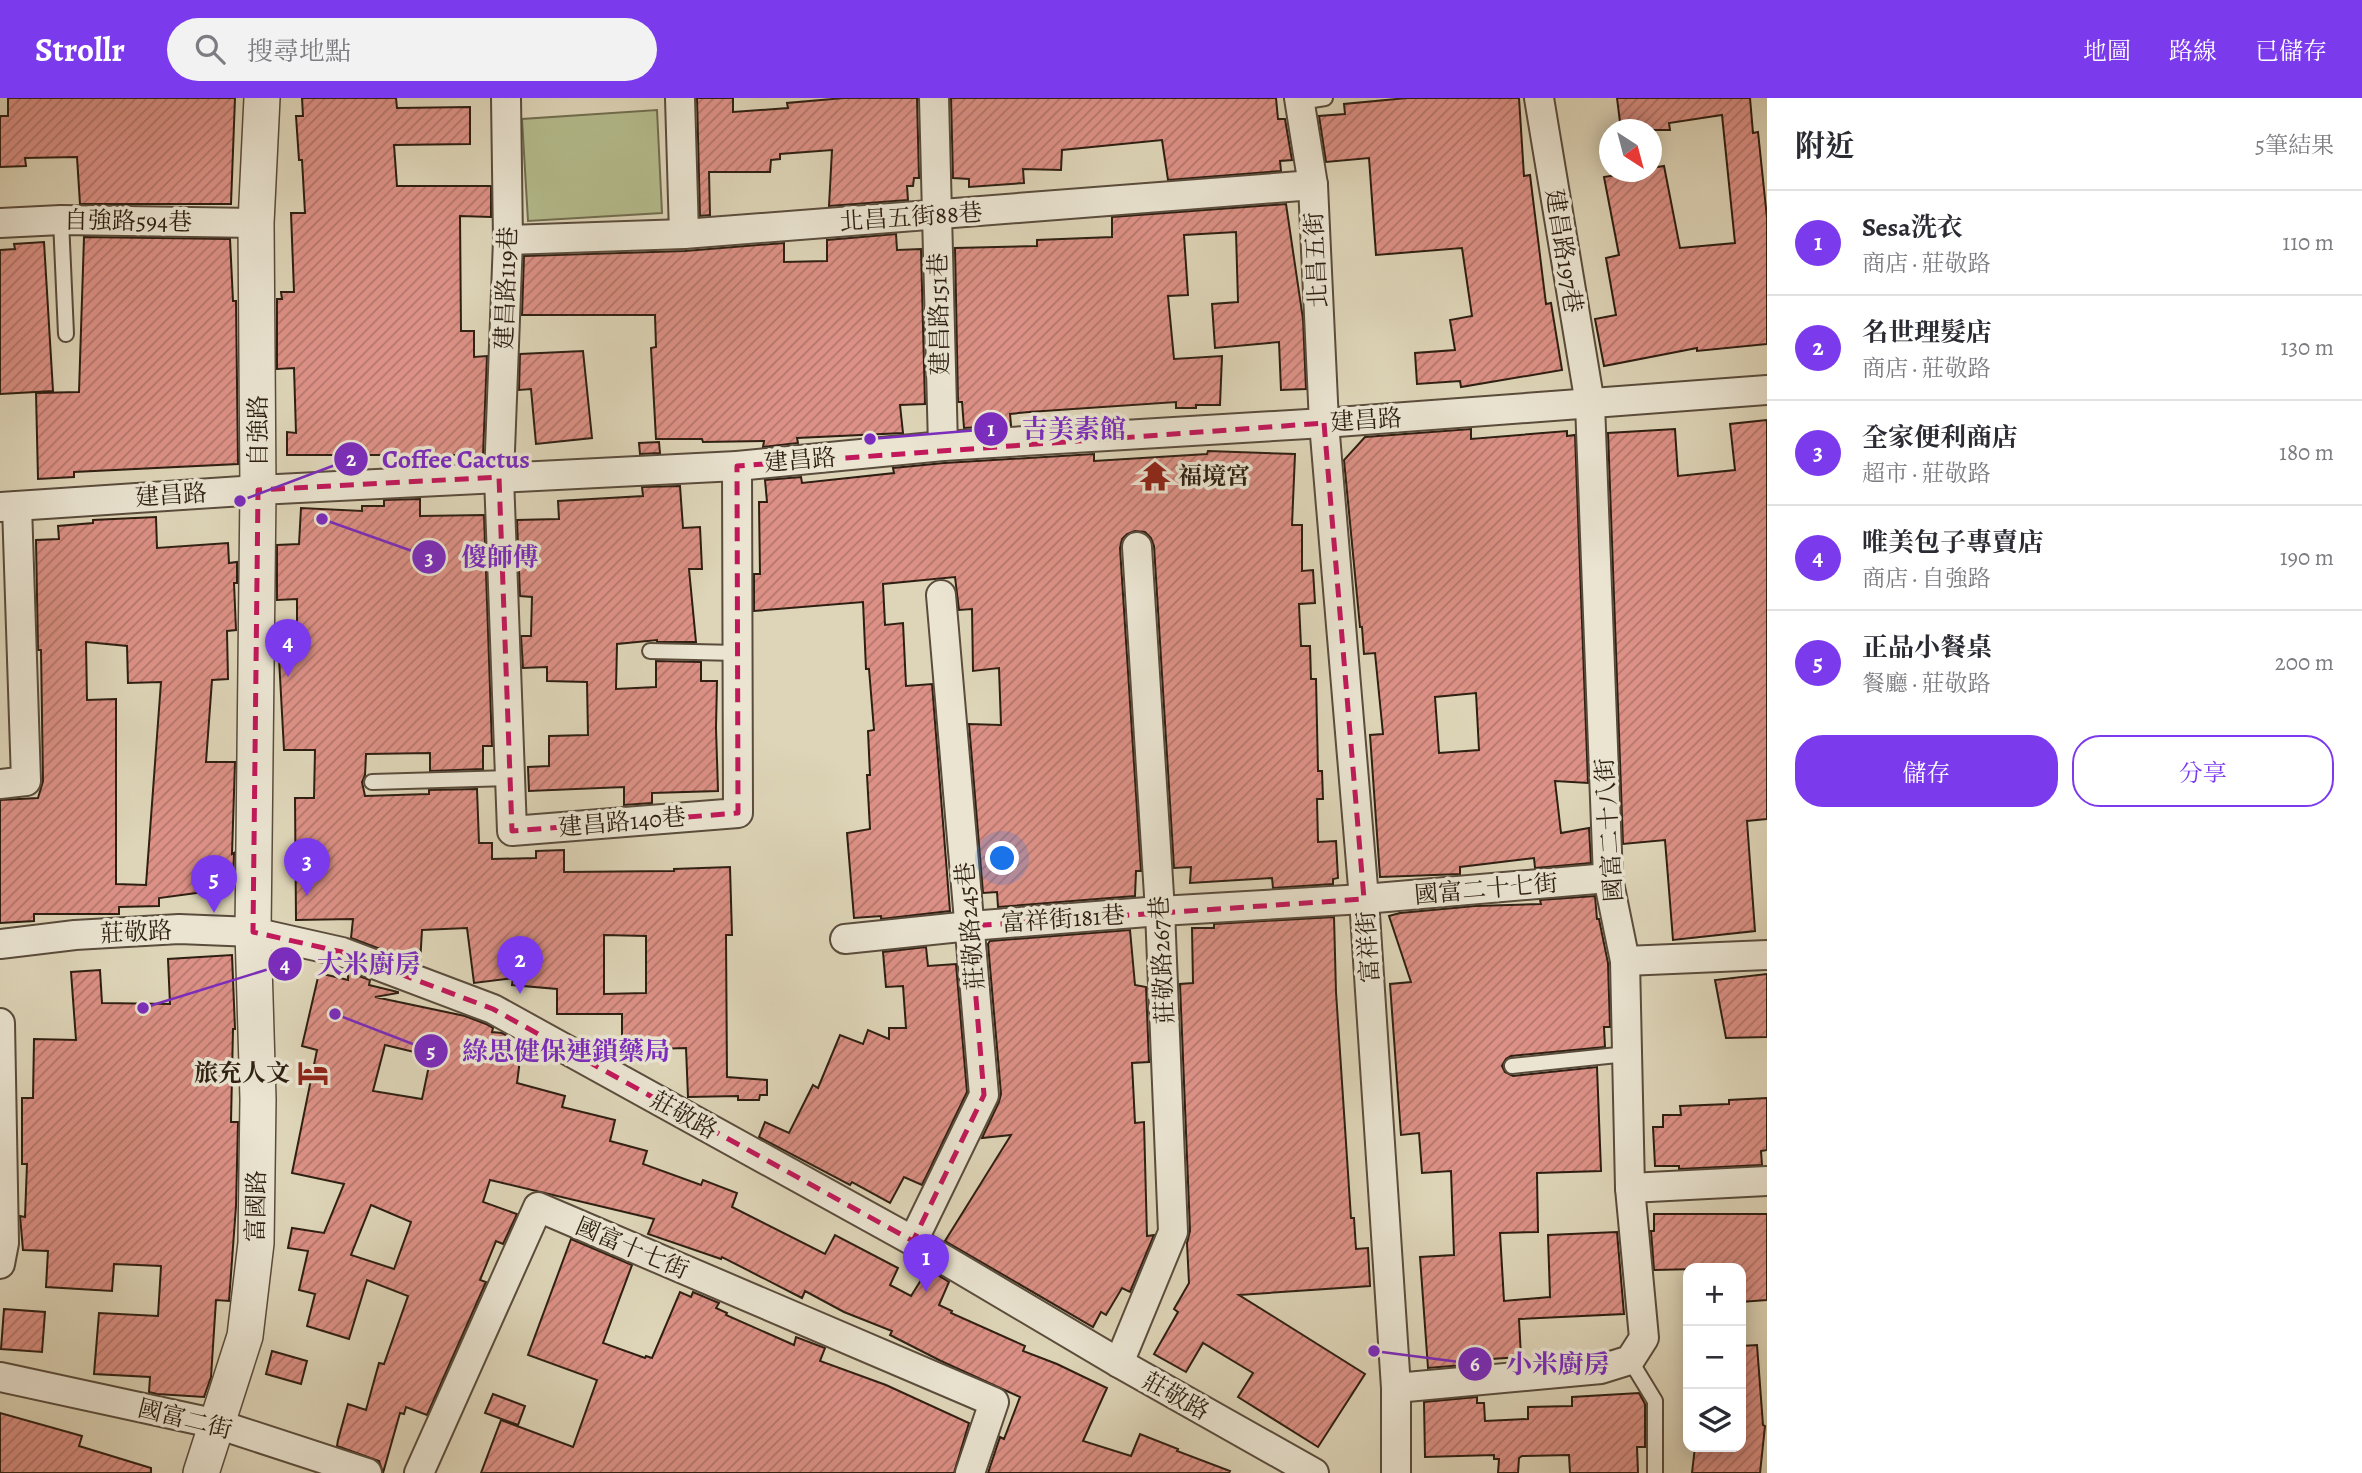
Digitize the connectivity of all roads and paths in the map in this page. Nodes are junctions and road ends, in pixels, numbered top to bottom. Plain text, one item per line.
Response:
1 (262, 98) edge
2 (506, 98) edge
3 (680, 98) edge
4 (934, 98) edge
5 (1539, 98) edge
6 (1308, 99) edge
7 (1312, 185) junction
8 (937, 215) junction
9 (61, 220) junction
10 (0, 223) edge
11 (256, 223) junction
12 (684, 234) junction
13 (508, 240) junction
14 (66, 334) dead end
15 (1767, 390) edge
16 (1590, 404) junction
17 (1324, 423) junction
18 (943, 446) junction
19 (737, 466) junction
20 (499, 477) junction
21 (258, 490) junction
22 (9, 506) edge
23 (1137, 547) dead end
24 (941, 595) dead end
25 (650, 651) dead end
26 (737, 653) junction
27 (510, 778) junction
28 (372, 782) dead end
29 (13, 783) edge
30 (1608, 878) junction
31 (1364, 900) junction
32 (1160, 911) junction
33 (970, 926) junction
34 (253, 932) junction
35 (845, 939) dead end
36 (0, 944) edge
37 (1767, 955) edge
38 (1625, 961) junction
39 (0, 1023) edge
40 (1627, 1054) junction
41 (1512, 1066) dead end
42 (1767, 1181) edge
43 (1630, 1188) junction
44 (913, 1241) junction
45 (0, 1264) edge
46 (1637, 1349) junction
47 (1119, 1363) junction
48 (0, 1377) edge
49 (1396, 1388) junction
50 (217, 1424) junction
51 (201, 1473) edge
52 (367, 1473) edge
53 (419, 1473) edge
54 (970, 1473) edge
55 (1314, 1473) edge
56 (1396, 1473) edge
57 (1655, 1473) edge

1 - 11 street, 自強路
2 - 13 street, 建昌路119巷
3 - 12 street
4 - 8 street, 建昌路151巷
5 - 16 street, 建昌路197巷
6 - 7 street, 北昌五街
7 - 8 street, 北昌五街88巷
7 - 17 street, 北昌五街
8 - 12 street, 北昌五街88巷
8 - 18 street, 建昌路151巷
9 - 10 street, 自強路594巷
9 - 11 street, 自強路594巷
9 - 14 lane
11 - 21 street, 自強路
12 - 13 street, 北昌五街88巷
13 - 20 street, 建昌路119巷
15 - 16 street, 建昌路
16 - 17 street, 建昌路
16 - 30 street, 國富二十八街
17 - 18 street, 建昌路
17 - 31 street, 富祥街
18 - 19 street, 建昌路
19 - 20 street, 建昌路
19 - 26 street, 建昌路140巷
20 - 21 street, 建昌路
20 - 27 street, 建昌路140巷
21 - 22 street, 建昌路
21 - 34 street, 自強路
22 - 29 street
23 - 32 street, 莊敬路267巷
24 - 33 street, 莊敬路245巷
25 - 26 lane
26 - 27 street, 建昌路140巷
27 - 28 lane
30 - 31 street, 國富二十七街
30 - 38 street, 國富二十八街
31 - 32 street, 富祥街181巷
31 - 49 street, 富祥街
32 - 33 street, 富祥街181巷
32 - 47 street, 莊敬路267巷
33 - 35 street, 富祥街181巷
33 - 44 street, 莊敬路245巷
34 - 36 street, 莊敬路
34 - 44 street, 莊敬路
34 - 50 street, 富國路
37 - 38 street
38 - 40 street, 國富二十八街
39 - 45 street
40 - 41 lane
40 - 43 street, 國富二十八街
42 - 43 street
43 - 46 street, 國富二十八街
44 - 47 street, 莊敬路
46 - 49 street
46 - 57 lane
47 - 55 street, 莊敬路
48 - 50 street, 國富二街
49 - 56 street, 富祥街
50 - 51 street, 富國路
50 - 52 street, 國富二街
53 - 54 street, 國富十七街

